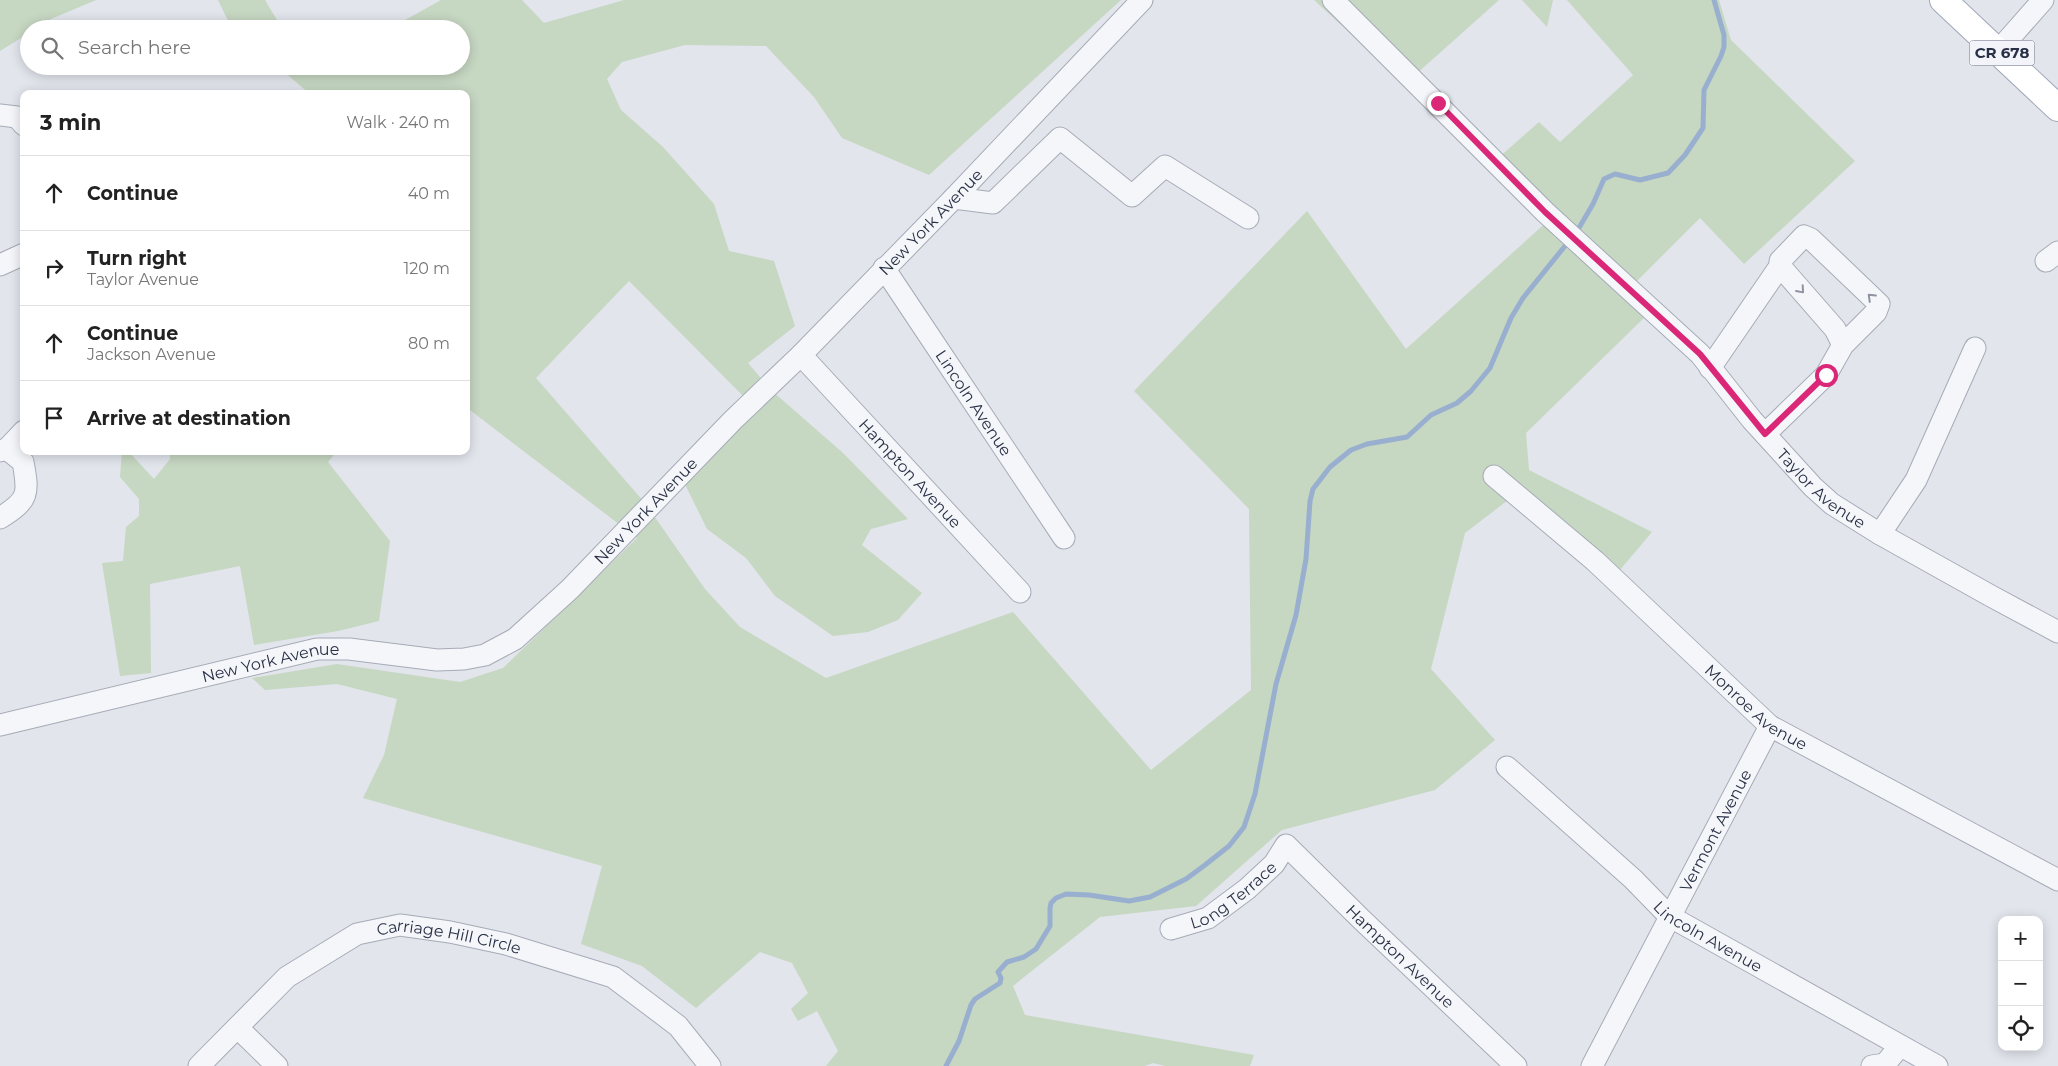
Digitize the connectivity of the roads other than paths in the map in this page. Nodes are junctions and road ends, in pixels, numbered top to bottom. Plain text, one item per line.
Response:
1 (1142, 0) edge
2 (1333, 0) edge
3 (1943, 0) edge
4 (2044, 0) edge
5 (1999, 50) junction
6 (2058, 108) edge
7 (0, 116) edge
8 (20, 120) edge
9 (954, 198) junction
10 (1248, 218) dead end
11 (20, 256) edge
12 (0, 264) edge
13 (1780, 266) junction
14 (884, 268) junction
15 (1843, 345) junction
16 (1975, 348) dead end
17 (800, 355) junction
18 (1710, 368) junction
19 (1765, 434) junction
20 (20, 435) edge
21 (4, 450) edge
22 (1494, 476) dead end
23 (0, 518) edge
24 (1880, 534) junction
25 (1064, 538) dead end
26 (1020, 592) dead end
27 (2058, 632) edge
28 (0, 725) edge
29 (1770, 726) junction
30 (1506, 767) dead end
31 (1286, 845) joint
32 (2058, 880) edge
33 (1669, 916) junction
34 (1171, 929) dead end
35 (238, 1028) junction
36 (1900, 1046) junction
37 (199, 1066) edge
38 (277, 1066) edge
39 (710, 1066) edge
40 (1516, 1066) edge
41 (1592, 1066) edge
42 (1872, 1066) edge
43 (1936, 1066) edge

1 - 9 street, New York Avenue
2 - 18 street, Taylor Avenue
3 - 5 main road, CR 678
4 - 5 street
5 - 6 main road, CR 678
7 - 8 street
9 - 10 street
9 - 14 street, New York Avenue
11 - 12 street
13 -> 15 street
15 -> 13 street
13 - 18 street
14 - 17 street, New York Avenue
14 - 25 street, Lincoln Avenue
15 - 19 street
16 - 24 street
17 - 26 street, Hampton Avenue
17 - 28 street, New York Avenue
18 - 19 street, Taylor Avenue
19 - 24 street, Taylor Avenue
20 - 21 street
21 - 23 street
22 - 29 street, Monroe Avenue
24 - 27 street, Taylor Avenue
29 - 32 street, Monroe Avenue
29 - 33 street, Vermont Avenue
30 - 33 street, Lincoln Avenue
31 - 34 street, Long Terrace
31 - 40 street, Hampton Avenue
33 - 36 street, Lincoln Avenue
33 - 41 street, Vermont Avenue
35 - 37 street, Carriage Hill Circle
35 - 38 street
35 - 39 street, Carriage Hill Circle
36 - 42 street
36 - 43 street, Lincoln Avenue

